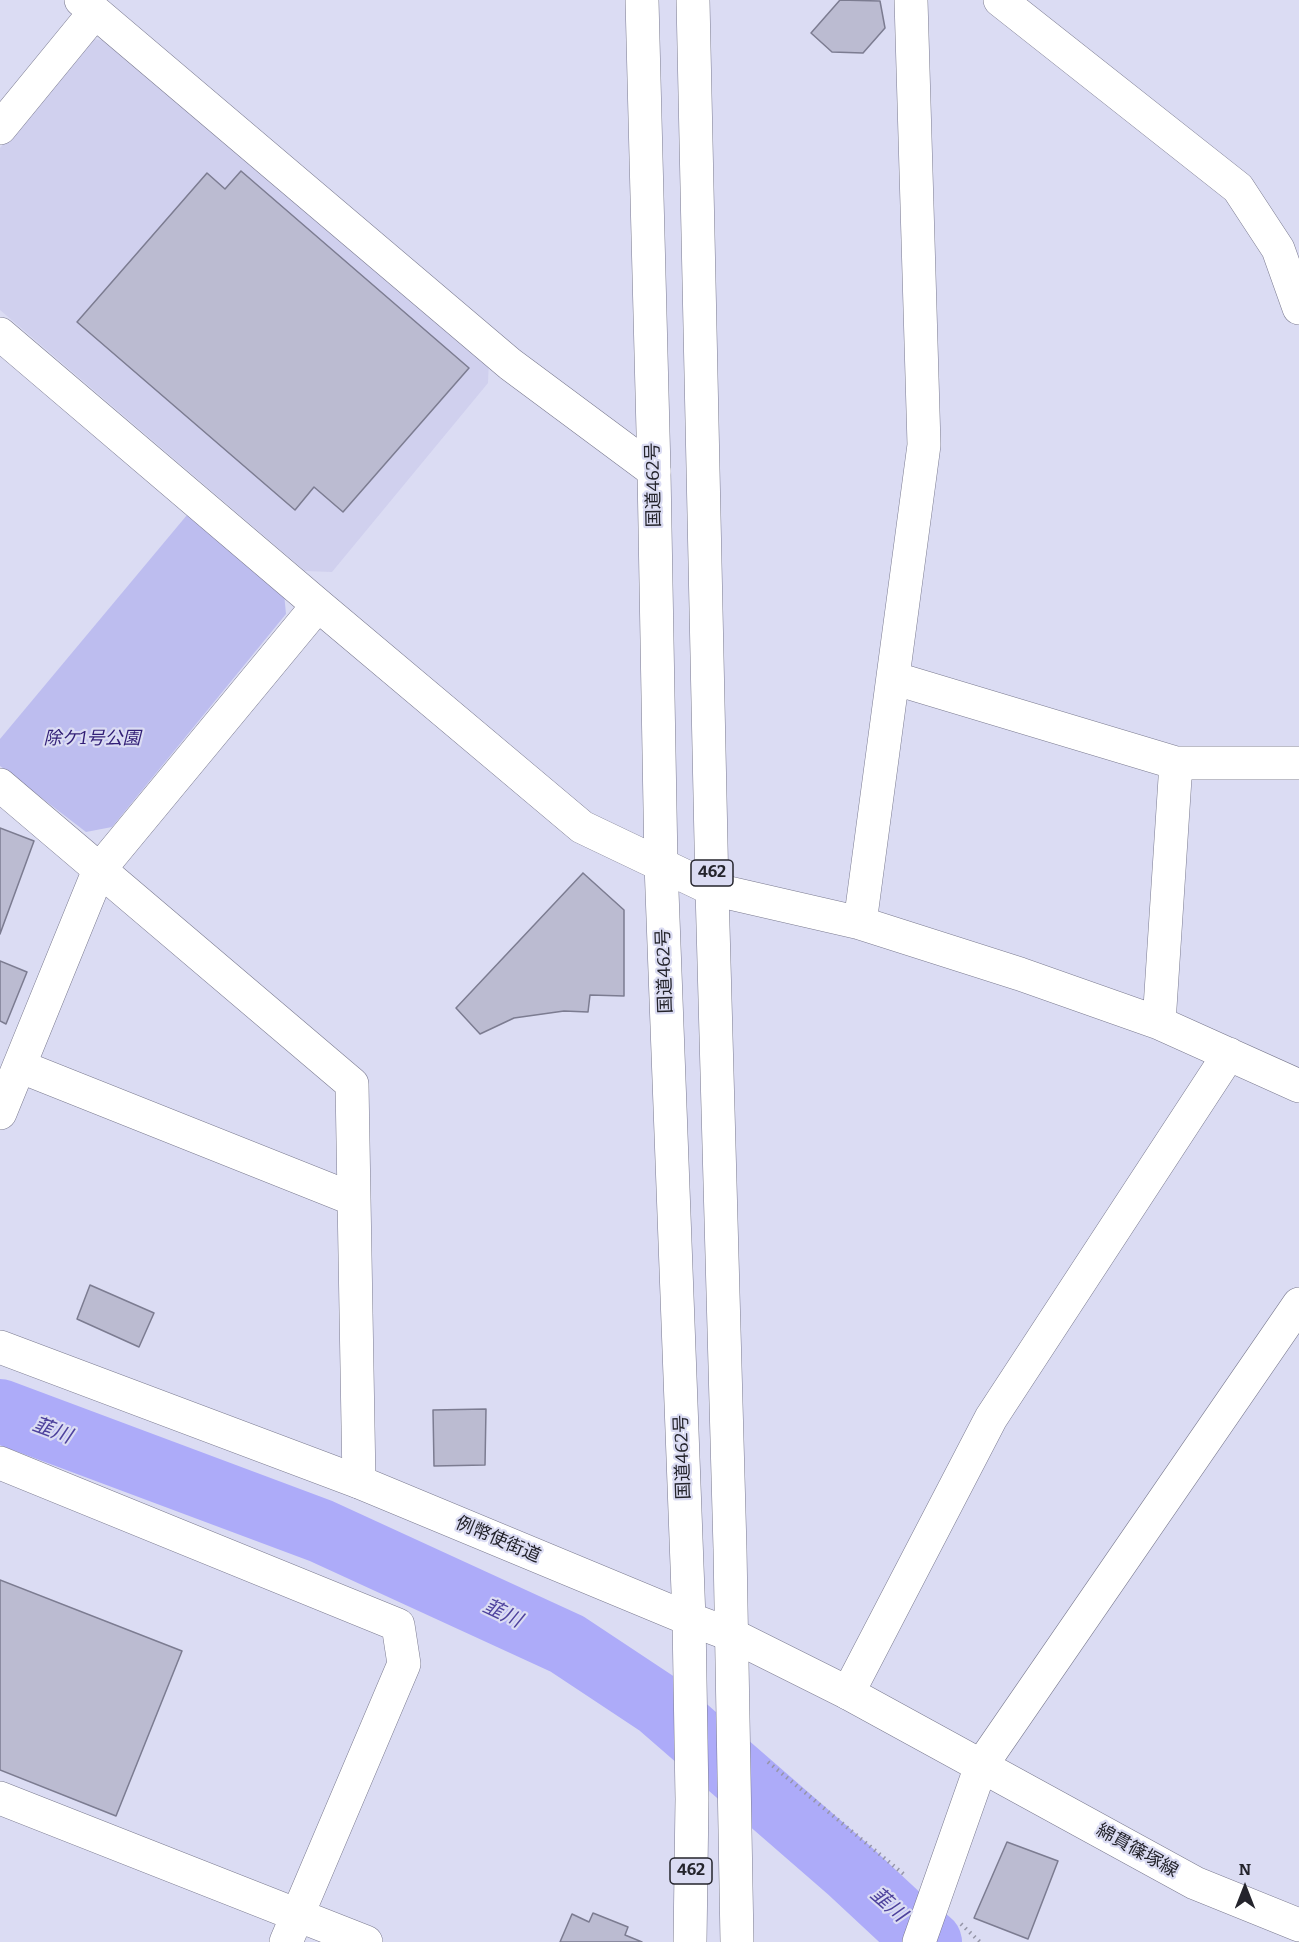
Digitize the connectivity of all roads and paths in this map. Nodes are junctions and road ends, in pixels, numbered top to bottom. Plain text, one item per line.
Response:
1 (642, 0) edge
2 (693, 0) edge
3 (911, 0) edge
4 (1000, 0) edge
5 (88, 6) edge
6 (0, 128) edge
7 (1288, 257) edge
8 (1299, 308) edge
9 (0, 334) edge
10 (654, 471) junction
11 (318, 605) junction
12 (892, 678) junction
13 (1176, 762) junction
14 (1299, 762) edge
15 (0, 785) edge
16 (661, 864) junction
17 (99, 870) junction
18 (712, 889) junction
19 (860, 923) junction
20 (1159, 1023) junction
21 (1229, 1054) junction
22 (19, 1066) junction
23 (1299, 1086) edge
24 (0, 1113) edge
25 (353, 1199) junction
26 (1299, 1304) edge
27 (0, 1347) edge
28 (0, 1462) edge
29 (359, 1482) junction
30 (689, 1619) junction
31 (732, 1635) junction
32 (848, 1693) junction
33 (765, 1759) dead end
34 (981, 1766) junction
35 (0, 1798) edge
36 (928, 1919) edge
37 (1299, 1925) edge
38 (291, 1928) edge
39 (366, 1942) edge
40 (690, 1942) edge
41 (737, 1942) edge

1 - 10 main road, 国道462号 / 462
2 - 18 main road, 462
3 - 12 main road
4 - 7 main road
5 - 6 main road
5 - 10 main road
7 - 8 main road
9 - 11 main road
10 - 16 main road, 国道462号 / 462
11 - 16 main road
11 - 17 main road
12 - 13 main road
12 - 19 main road
13 - 14 main road
13 - 20 main road
15 - 17 main road
16 - 18 main road
16 - 30 main road, 国道462号 / 462
17 - 22 main road
17 - 25 main road
18 - 19 main road
18 - 31 main road, 462
19 - 20 main road
20 - 21 main road
21 - 23 main road
21 - 32 main road
22 - 24 main road
22 - 25 main road
25 - 29 main road
26 - 34 main road
27 - 29 main road, 例幣使街道
28 - 38 main road
29 - 30 main road, 例幣使街道
30 - 31 main road, 例幣使街道
30 - 40 main road, 国道462号 / 462
31 - 32 main road, 例幣使街道
31 - 41 main road, 462
32 - 34 main road, 例幣使街道
33 - 36 path
34 - 36 main road
34 - 37 main road, 綿貫篠塚線
35 - 38 main road
38 - 39 main road

